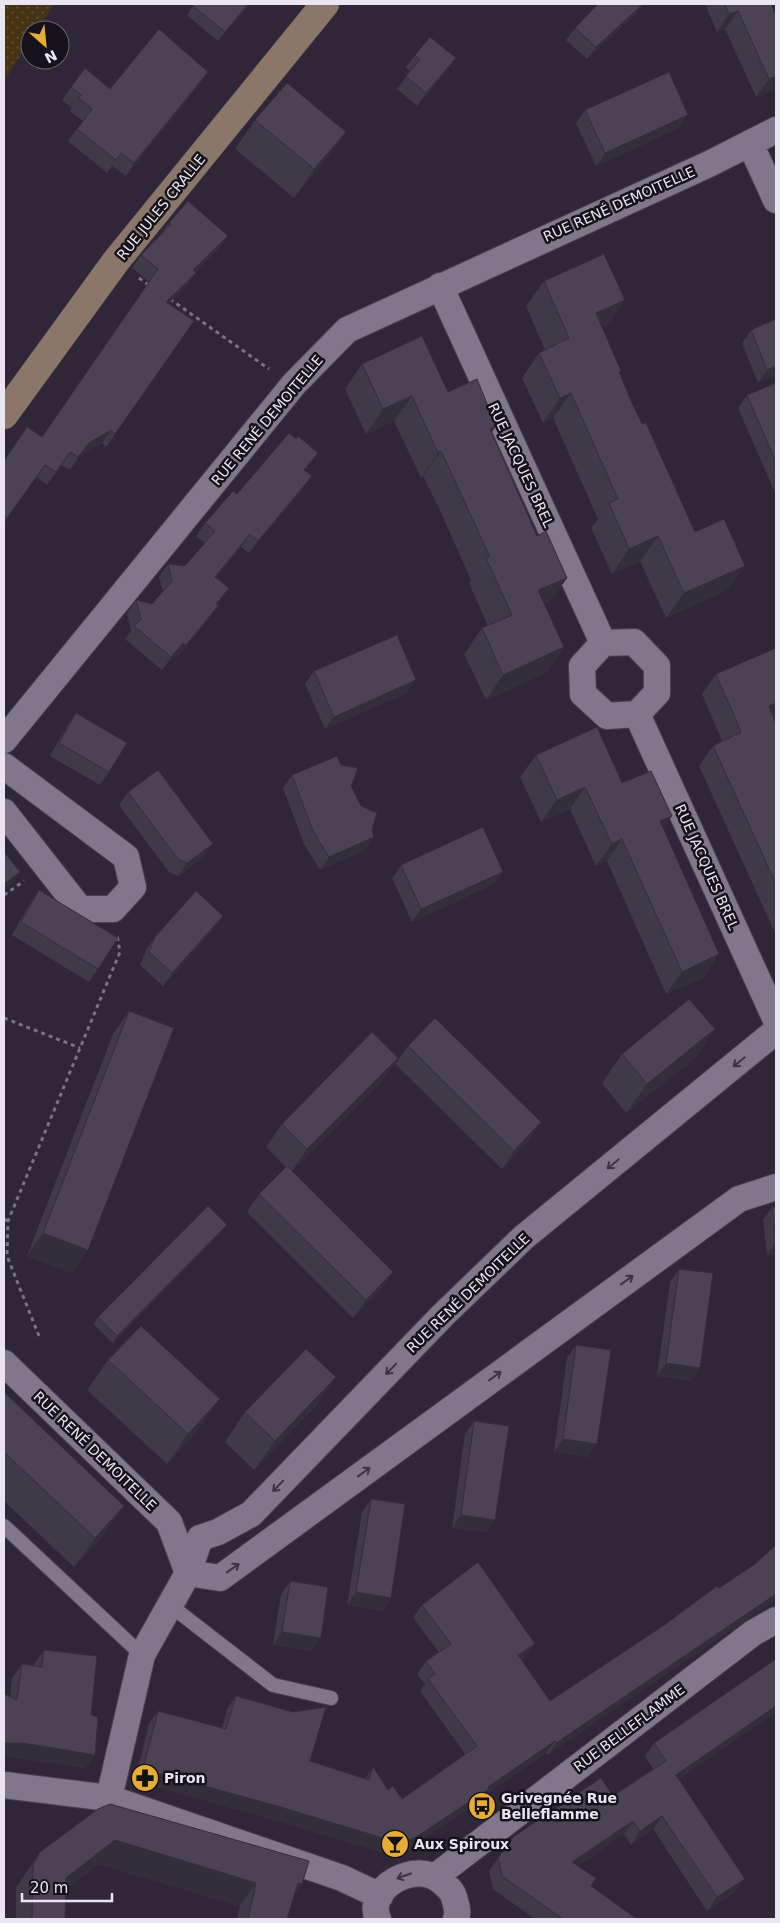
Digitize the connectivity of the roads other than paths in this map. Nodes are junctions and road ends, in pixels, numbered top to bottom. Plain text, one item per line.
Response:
1 (325, 4) edge
2 (776, 130) edge
3 (750, 143) junction
4 (776, 200) edge
5 (440, 286) junction
6 (4, 415) edge
7 (603, 643) junction
8 (637, 714) junction
9 (4, 740) edge
10 (4, 766) edge
11 (4, 812) edge
12 (776, 1020) edge
13 (776, 1031) edge
14 (776, 1187) edge
15 (4, 1363) edge
16 (4, 1526) edge
17 (188, 1573) junction
18 (171, 1606) junction
19 (776, 1620) edge
20 (142, 1655) junction
21 (331, 1698) dead end
22 (4, 1784) edge
23 (109, 1798) junction
24 (436, 1876) junction
25 (375, 1912) edge
26 (462, 1917) edge

1 - 6 street, RUE JULES CRALLE
2 - 3 street, RUE RENÉ DEMOITELLE
3 - 4 street
3 - 5 street, RUE RENÉ DEMOITELLE
5 - 7 street, RUE JACQUES BREL
5 - 9 street, RUE RENÉ DEMOITELLE
7 - 8 street
7 - 8 street
8 - 12 street, RUE JACQUES BREL
10 - 11 street
13 -> 17 street, RUE RENÉ DEMOITELLE
17 -> 14 street
15 - 17 street, RUE RENÉ DEMOITELLE
16 - 20 lane
17 - 18 street, RUE RENÉ DEMOITELLE
18 - 20 street, RUE RENÉ DEMOITELLE
18 - 21 lane
19 - 24 street, RUE BELLEFLAMME
20 - 23 street, RUE RENÉ DEMOITELLE
22 - 23 street
23 - 25 street
24 -> 25 street
24 - 26 street

